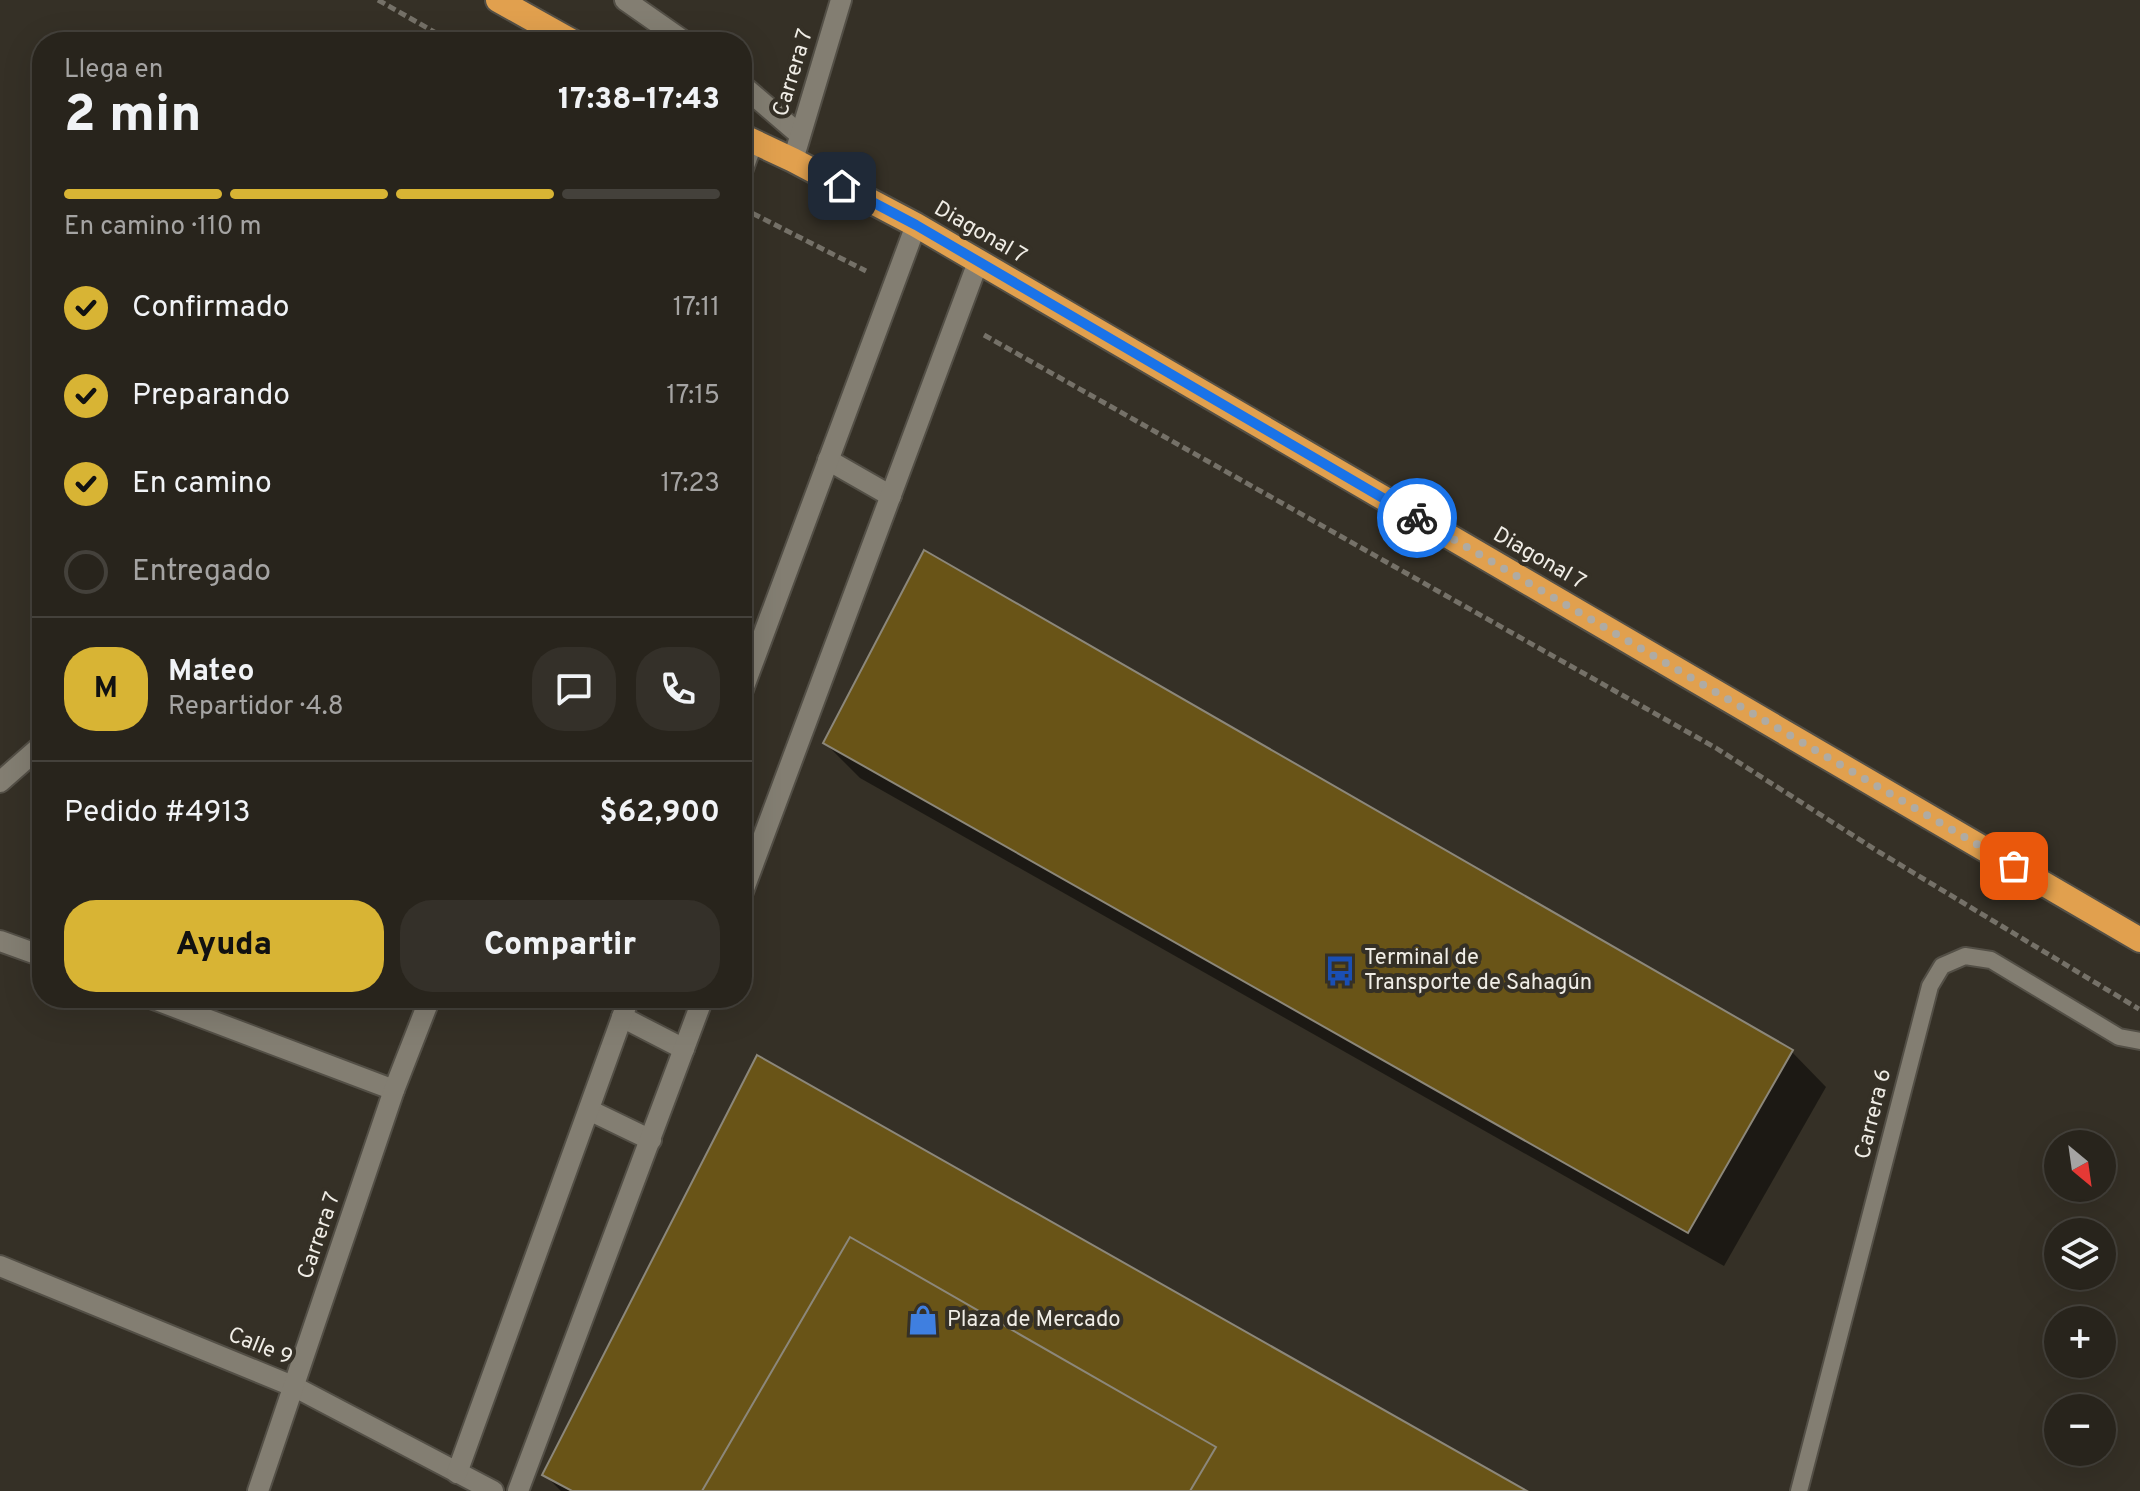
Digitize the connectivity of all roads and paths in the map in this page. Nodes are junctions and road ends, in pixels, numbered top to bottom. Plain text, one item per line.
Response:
1 (378, 0) edge
2 (498, 0) edge
3 (625, 0) edge
4 (841, 0) edge
5 (434, 32) edge
6 (555, 32) edge
7 (671, 32) edge
8 (752, 94) edge
9 (800, 135) junction
10 (752, 140) edge
11 (793, 160) junction
12 (752, 213) edge
13 (916, 225) junction
14 (978, 262) junction
15 (893, 285) junction
16 (956, 320) junction
17 (828, 460) junction
18 (891, 496) junction
19 (752, 665) edge
20 (32, 754) edge
21 (0, 782) edge
22 (752, 867) edge
23 (2140, 940) edge
24 (0, 941) edge
25 (32, 952) edge
26 (177, 1008) edge
27 (426, 1008) edge
28 (626, 1008) edge
29 (699, 1008) edge
30 (2140, 1010) edge
31 (2140, 1041) edge
32 (684, 1049) junction
33 (394, 1090) junction
34 (589, 1110) junction
35 (651, 1140) junction
36 (0, 1266) edge
37 (295, 1387) junction
38 (457, 1473) junction
39 (258, 1491) edge
40 (493, 1491) edge
41 (518, 1491) edge
42 (1799, 1491) edge

1 - 5 path
2 - 6 highway
3 - 7 street
4 - 9 street, Carrera 7
8 - 9 street
9 - 11 street, Carrera 7
10 - 11 highway, Diagonal 7
11 - 13 highway, Diagonal 7
12 - 15 path
13 - 14 highway, Diagonal 7
13 - 15 street
14 - 16 street
14 - 23 highway, Diagonal 7
15 - 17 street
16 - 18 street
16 - 30 path
17 - 18 street
17 - 19 street
18 - 22 street
20 - 21 street
24 - 25 street
26 - 33 street
27 - 33 street, Carrera 7
28 - 32 street
28 - 34 street
29 - 32 street
31 - 42 lane, Carrera 6
32 - 35 street
33 - 37 street, Carrera 7
34 - 35 street
34 - 38 street
35 - 41 street
36 - 37 street, Calle 9
37 - 38 street, Calle 9
37 - 39 street, Carrera 7
38 - 40 street, Calle 9

